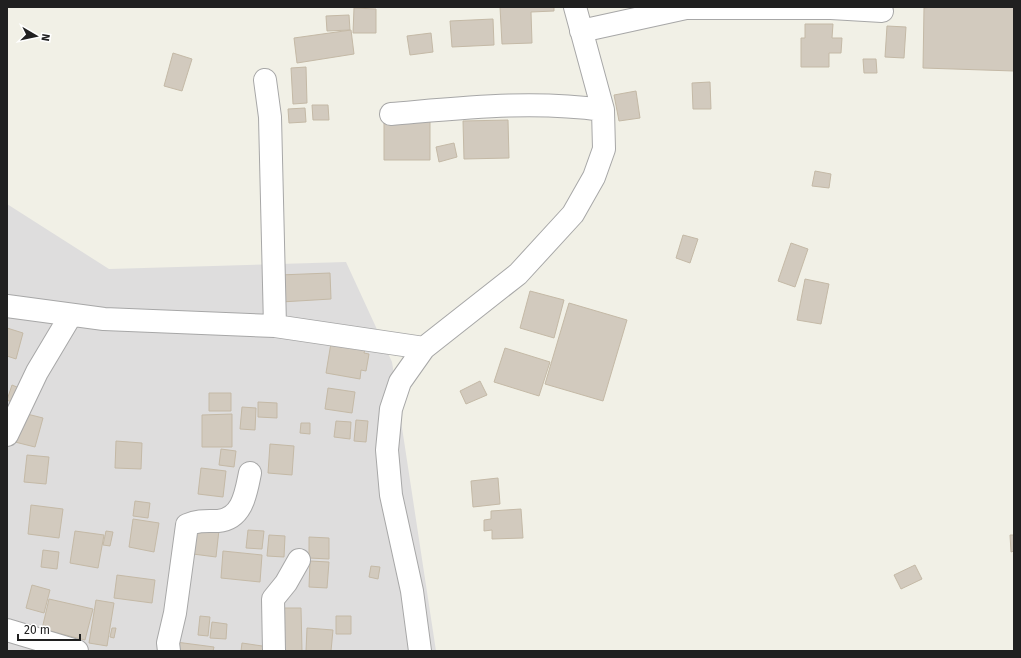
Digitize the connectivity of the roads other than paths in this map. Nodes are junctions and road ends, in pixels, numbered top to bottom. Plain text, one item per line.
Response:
1 (575, 7) edge
2 (882, 11) dead end
3 (581, 31) junction
4 (265, 80) dead end
5 (603, 110) junction
6 (391, 114) dead end
7 (7, 306) edge
8 (71, 315) junction
9 (275, 326) junction
10 (424, 348) junction
11 (7, 435) edge
12 (250, 473) dead end
13 (299, 560) dead end
14 (13, 639) edge
15 (77, 651) edge
16 (169, 651) edge
17 (274, 651) edge
18 (420, 651) edge

1 - 3 street
2 - 3 street
3 - 5 street
4 - 9 street
5 - 6 street
5 - 10 street
7 - 8 street
8 - 9 street
8 - 11 street
9 - 10 street
10 - 18 street
12 - 16 street
13 - 17 street
14 - 15 street

